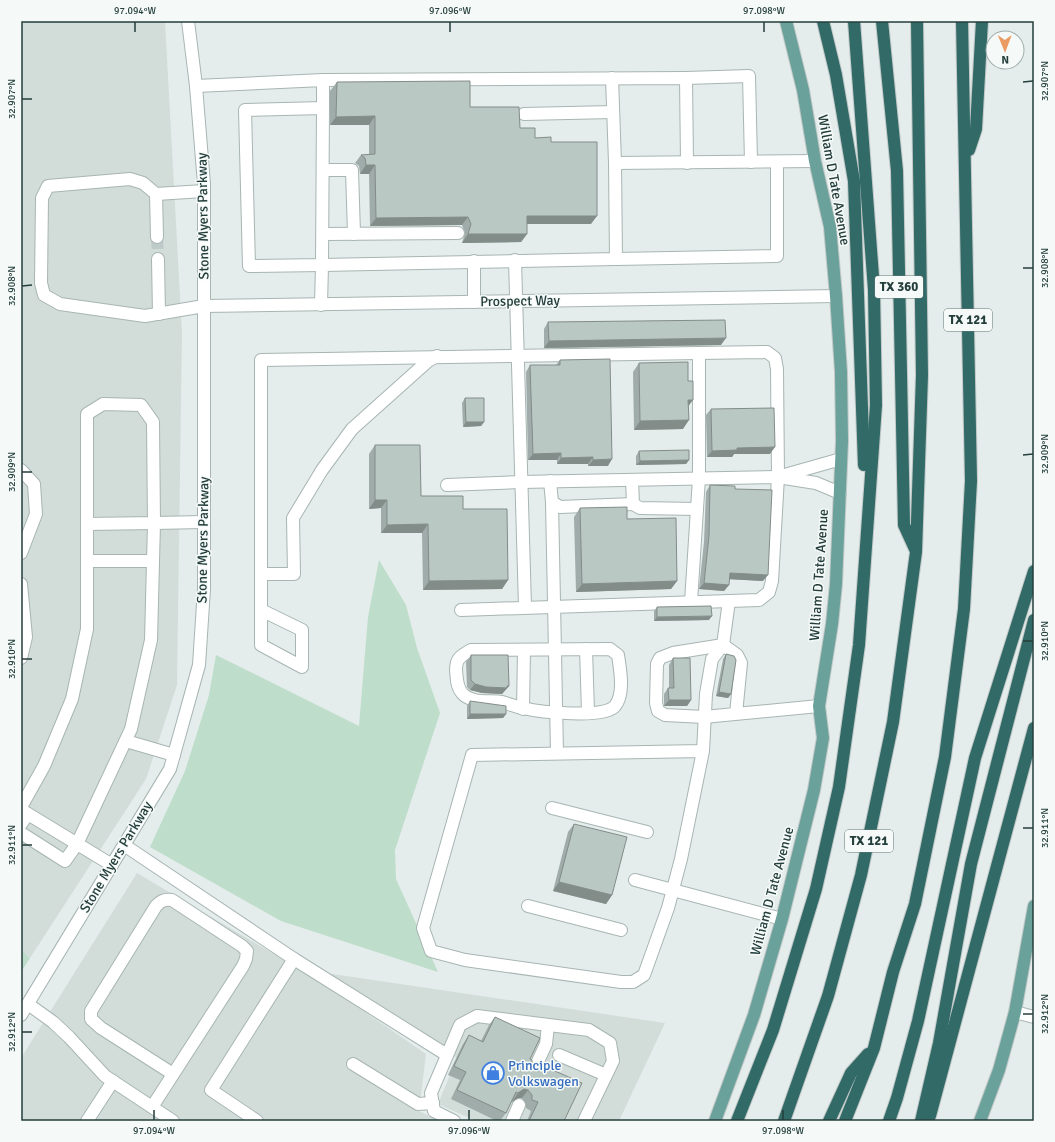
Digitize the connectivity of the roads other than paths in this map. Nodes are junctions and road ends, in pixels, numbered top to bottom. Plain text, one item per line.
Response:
1 (188, 21) edge
2 (786, 21) edge
3 (823, 21) edge
4 (854, 21) edge
5 (882, 21) edge
6 (918, 21) edge
7 (962, 21) edge
8 (982, 21) edge
9 (612, 78) junction
10 (686, 78) junction
11 (323, 80) junction
12 (196, 86) junction
13 (323, 108) junction
14 (613, 112) junction
15 (524, 114) dead end
16 (966, 159) junction
17 (815, 161) junction
18 (751, 162) junction
19 (777, 162) junction
20 (614, 163) junction
21 (687, 163) junction
22 (323, 170) junction
23 (204, 191) junction
24 (156, 194) junction
25 (458, 233) dead end
26 (323, 234) junction
27 (354, 234) junction
28 (157, 237) tunnel mouth
29 (158, 259) tunnel mouth
30 (616, 259) junction
31 (515, 260) junction
32 (474, 261) junction
33 (322, 265) junction
34 (836, 296) junction
35 (516, 301) junction
36 (474, 302) junction
37 (321, 305) junction
38 (204, 306) junction
39 (159, 314) junction
40 (699, 352) junction
41 (516, 355) junction
42 (437, 356) junction
43 (841, 459) junction
44 (21, 470) edge
45 (778, 477) junction
46 (699, 478) junction
47 (869, 478) junction
48 (632, 480) junction
49 (550, 481) junction
50 (521, 482) junction
51 (447, 485) dead end
52 (840, 493) junction
53 (552, 502) junction
54 (633, 504) junction
55 (697, 509) junction
56 (204, 522) junction
57 (154, 523) junction
58 (87, 524) junction
59 (916, 552) junction
60 (21, 553) edge
61 (153, 561) junction
62 (87, 562) junction
63 (1034, 570) edge
64 (261, 574) junction
65 (21, 584) edge
66 (729, 601) junction
67 (691, 602) junction
68 (555, 606) junction
69 (525, 607) junction
70 (261, 610) junction
71 (461, 610) dead end
72 (1034, 620) edge
73 (723, 645) junction
74 (556, 649) junction
75 (586, 649) junction
76 (524, 650) junction
77 (21, 658) edge
78 (724, 687) junction
79 (819, 706) junction
80 (523, 708) junction
81 (588, 712) junction
82 (557, 714) junction
83 (736, 714) junction
84 (704, 717) junction
85 (1034, 728) edge
86 (126, 741) junction
87 (702, 751) junction
88 (557, 753) junction
89 (174, 755) junction
90 (552, 808) dead end
91 (23, 813) edge
92 (647, 832) dead end
93 (21, 833) edge
94 (77, 844) junction
95 (124, 845) junction
96 (112, 865) junction
97 (635, 880) dead end
98 (673, 890) junction
99 (528, 906) dead end
100 (1034, 906) edge
101 (782, 918) junction
102 (622, 930) dead end
103 (294, 960) junction
104 (28, 1004) junction
105 (1015, 1012) junction
106 (21, 1015) edge
107 (1034, 1017) edge
108 (548, 1025) junction
109 (874, 1048) junction
110 (447, 1055) junction
111 (559, 1055) dead end
112 (352, 1064) dead end
113 (533, 1072) edge
114 (173, 1074) junction
115 (606, 1075) junction
116 (113, 1081) junction
117 (432, 1103) junction
118 (519, 1105) edge
119 (152, 1106) junction
120 (890, 1120) edge
121 (87, 1121) edge
122 (172, 1121) edge
123 (257, 1121) edge
124 (454, 1121) edge
125 (512, 1121) edge
126 (584, 1121) edge
127 (715, 1121) edge
128 (737, 1121) edge
129 (784, 1121) edge
130 (829, 1121) edge
131 (845, 1121) edge
132 (921, 1121) edge
133 (929, 1121) edge
134 (980, 1121) edge

1 - 12 street, Stone Myers Parkway
2 - 17 main road, William D Tate Avenue
3 - 47 highway
4 - 47 highway
5 - 59 highway, TX 360
6 - 59 highway, TX 121
7 - 16 highway, TX 121
8 - 16 highway
9 - 10 street
9 - 11 street
9 - 14 street
10 - 18 street
10 - 21 street
11 - 12 street
11 - 13 street
12 - 23 street, Stone Myers Parkway
13 - 22 street
13 - 33 street
14 - 15 street
14 - 20 street
16 - 109 highway, TX 121
17 - 19 street
17 - 34 main road, William D Tate Avenue
18 - 19 street
18 - 21 street
19 - 30 street
20 - 21 street
20 - 30 street
22 - 26 street
22 - 27 street
23 - 24 street
23 - 38 street, Stone Myers Parkway
24 - 28 street
24 - 39 street, Prospect Way
25 - 27 street
26 - 27 street
26 - 33 street
29 - 39 street
30 - 31 street
31 - 32 street
31 - 35 street
32 - 33 street
32 - 36 street
33 - 37 street
34 - 35 street, Prospect Way
34 - 43 main road, William D Tate Avenue
35 - 36 street, Prospect Way
35 - 41 street
36 - 37 street, Prospect Way
37 - 38 street, Prospect Way
38 - 39 street, Prospect Way
38 - 56 street, Stone Myers Parkway
40 - 41 street
40 - 45 street
40 - 46 street
41 - 42 street
41 - 50 street
42 - 64 street
42 - 64 street
43 - 45 street
43 - 52 main road, William D Tate Avenue
44 - 60 street
45 - 46 street
45 - 52 street
45 - 66 street
46 - 48 street
46 - 55 street
47 - 128 highway
48 - 49 street
48 - 54 street
49 - 50 street
49 - 53 street
50 - 51 street
50 - 69 street
52 - 79 main road, William D Tate Avenue
53 - 54 street
53 - 68 street
54 - 55 street
55 - 67 street
56 - 57 street
56 - 89 street, Stone Myers Parkway
57 - 58 street
57 - 58 street
57 - 61 street
58 - 62 street
59 - 129 highway, TX 121
61 - 62 street
61 - 86 street
62 - 91 street
63 - 120 highway
64 - 70 street
65 - 77 street
66 - 67 street
66 - 73 street
67 - 68 street
68 - 69 street
68 - 74 street
69 - 71 street
70 - 70 street
72 - 132 highway
73 - 78 street
73 - 78 street
73 - 84 street
74 - 75 street
74 - 76 street
74 - 82 street
75 - 81 street
75 - 81 street
76 - 80 street
76 - 80 street
78 - 83 street
78 - 84 street
79 - 83 street
79 - 101 main road, William D Tate Avenue
80 - 82 street
81 - 82 street
82 - 88 street
83 - 84 street
84 - 87 street
85 - 133 highway
86 - 89 street
86 - 94 street
87 - 88 street
87 - 98 street
88 - 98 street
89 - 95 street, Stone Myers Parkway
90 - 92 street
91 - 94 street
93 - 94 street
94 - 96 street
95 - 96 street, Stone Myers Parkway
95 - 103 street
96 - 104 street, Stone Myers Parkway
97 - 98 street
98 - 101 street
99 - 102 street
100 - 105 main road
101 - 127 main road, William D Tate Avenue
103 - 110 street
103 - 123 street
104 - 106 street, Stone Myers Parkway
104 - 116 street
105 - 107 street
105 - 134 main road
108 - 110 street
108 - 113 street
108 - 115 street
109 - 130 highway
109 - 131 highway, TX 121
110 - 117 street
111 - 115 street
112 - 117 street
114 - 114 street
114 - 119 street
115 - 126 street
116 - 119 street
116 - 121 street
117 - 124 street
118 - 125 street
119 - 122 street

